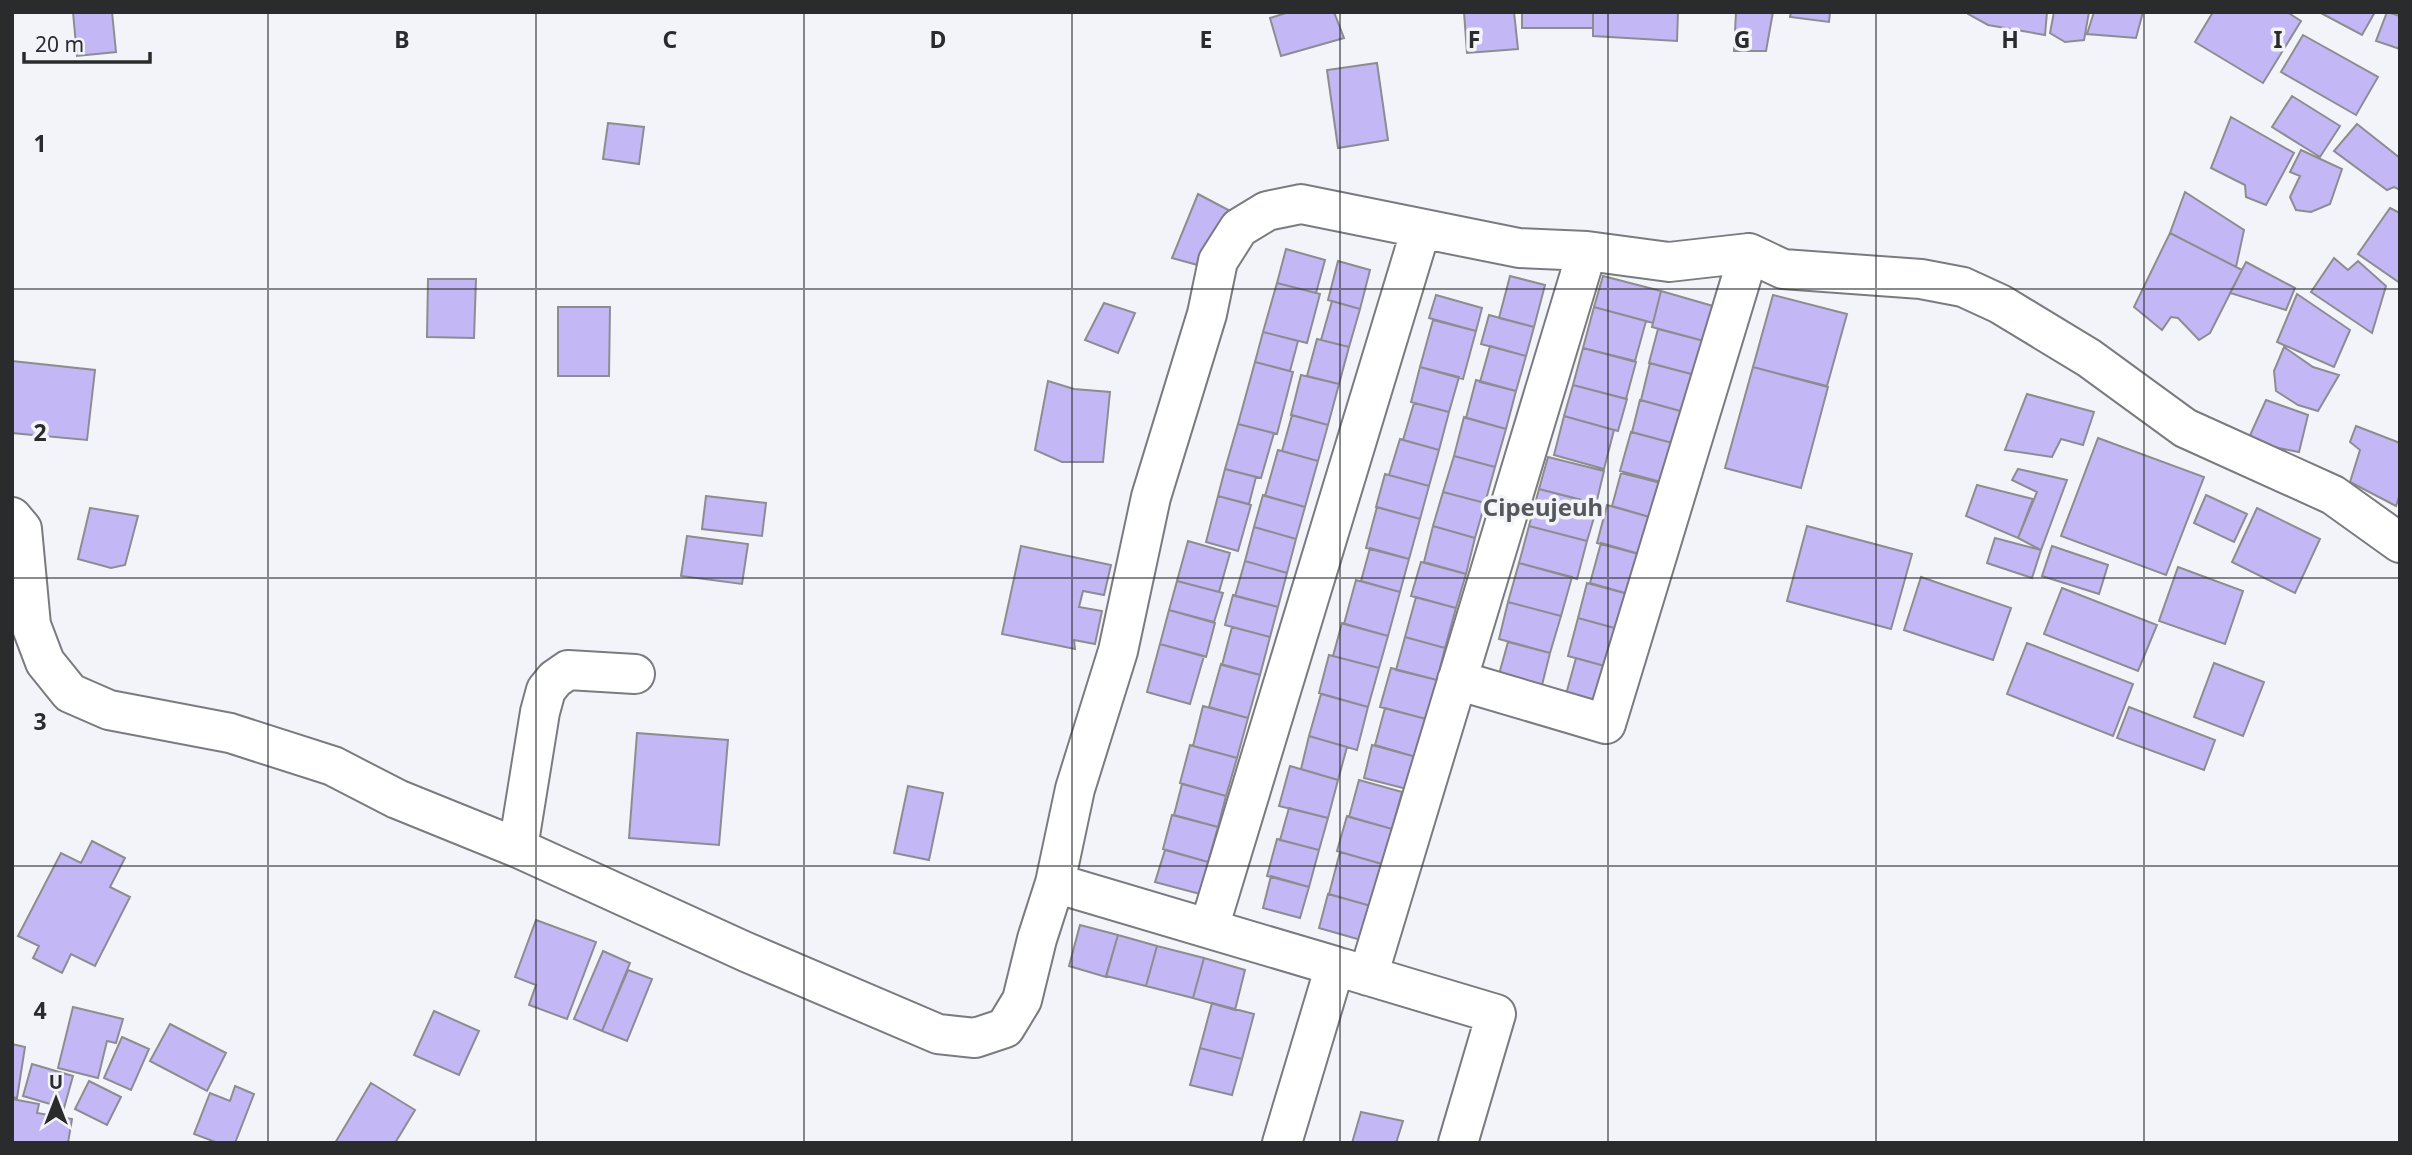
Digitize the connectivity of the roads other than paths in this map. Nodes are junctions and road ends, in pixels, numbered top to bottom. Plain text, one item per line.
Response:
1 (1422, 229) junction
2 (1587, 251) junction
3 (1749, 253) junction
4 (12, 517) edge
5 (2400, 543) edge
6 (635, 674) dead end
7 (1457, 680) junction
8 (518, 848) junction
9 (1055, 883) junction
10 (1209, 928) junction
11 (1352, 971) junction
12 (1282, 1143) edge
13 (1458, 1143) edge

1 - 2 street
1 - 9 street
1 - 10 street
2 - 3 street
2 - 7 street
3 - 5 street
3 - 7 street
4 - 8 street
6 - 8 street
7 - 11 street
8 - 9 street
9 - 10 street
10 - 11 street
11 - 12 street
11 - 13 street

